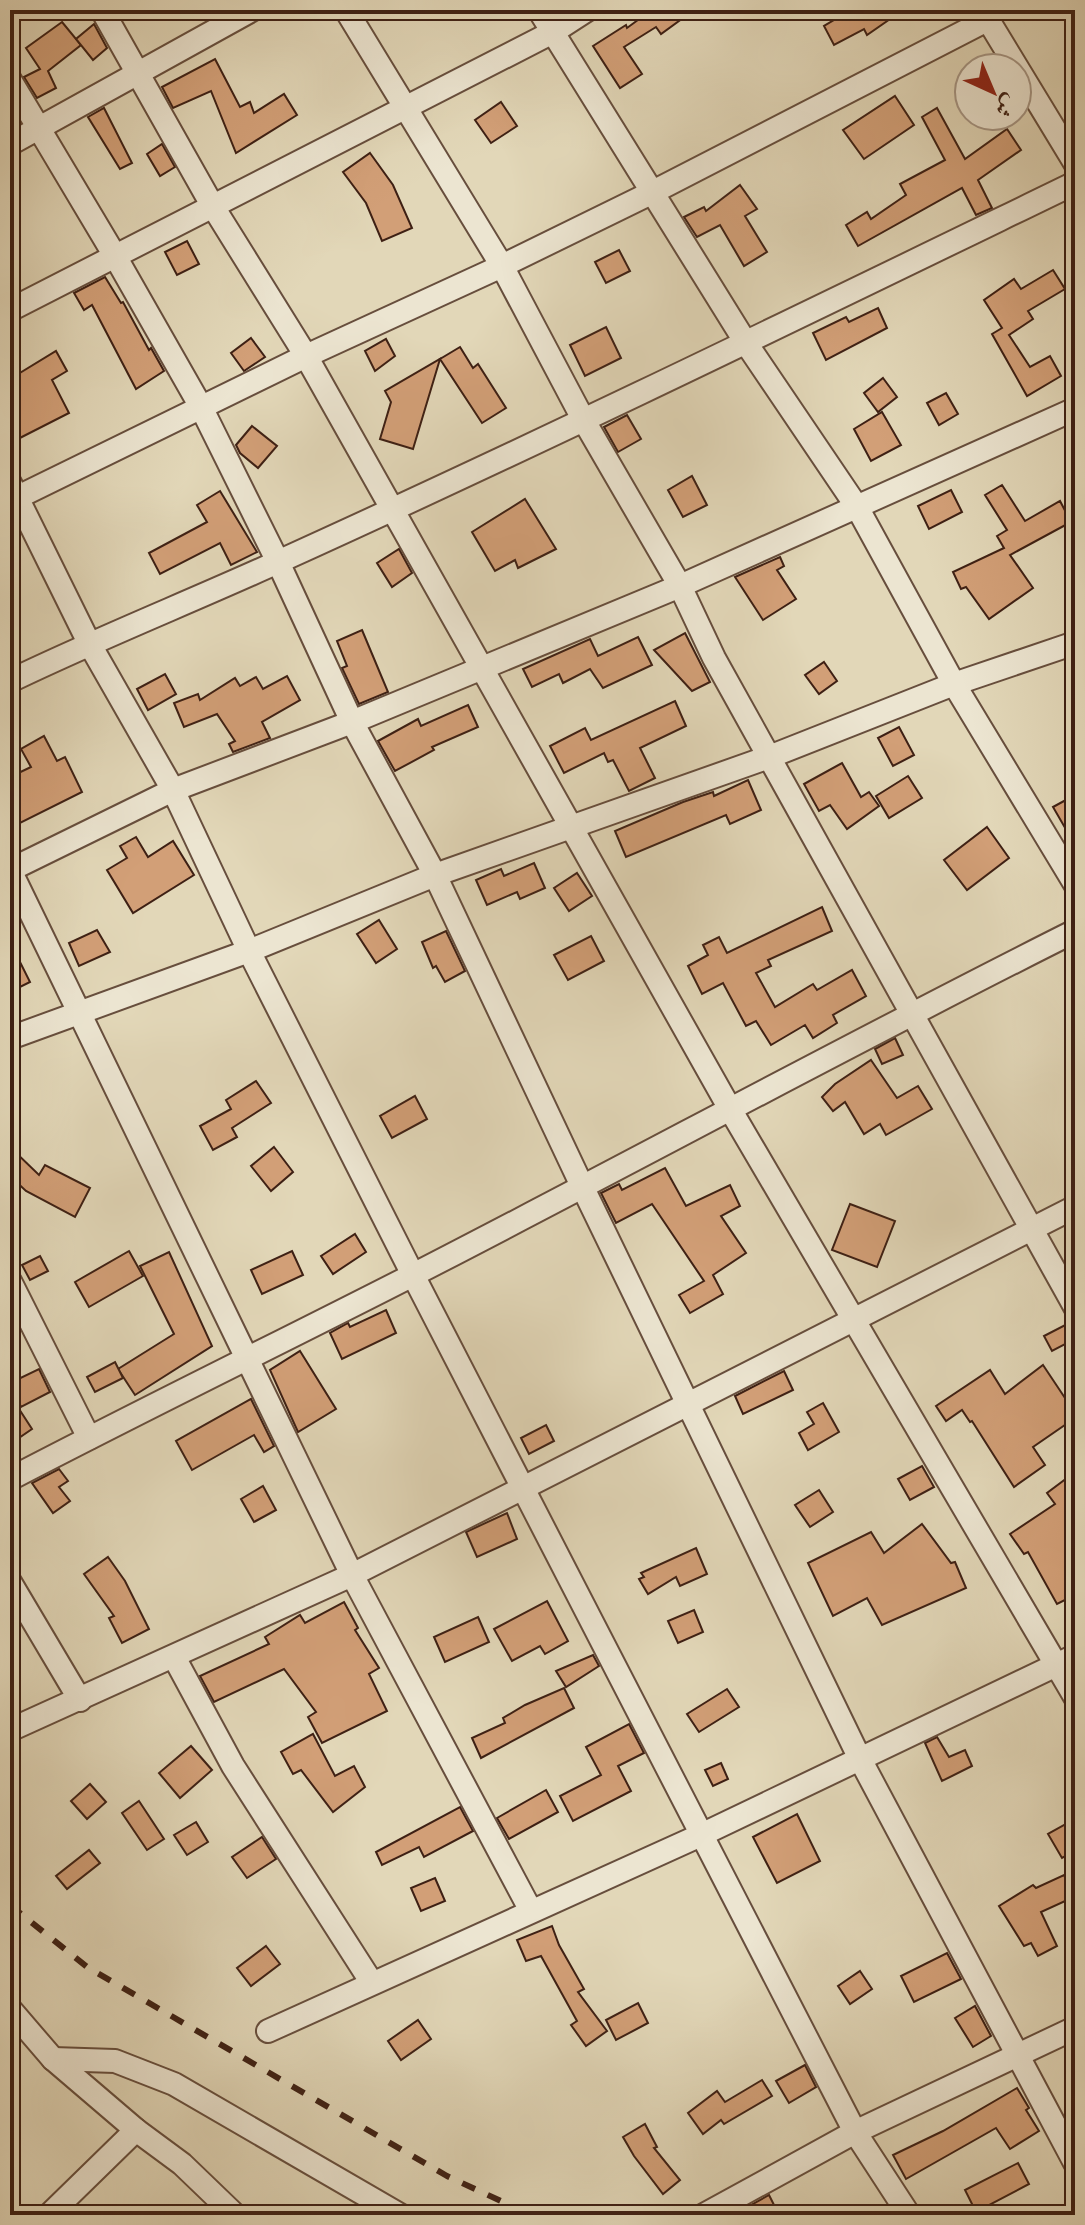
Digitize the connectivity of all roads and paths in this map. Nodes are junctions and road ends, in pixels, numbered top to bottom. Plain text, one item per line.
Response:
1 (102, 10) edge
2 (252, 10) edge
3 (346, 10) edge
4 (539, 10) edge
5 (587, 10) edge
6 (986, 15) edge
7 (553, 32) junction
8 (138, 72) junction
9 (10, 80) edge
10 (403, 108) junction
11 (39, 128) junction
12 (10, 144) edge
13 (1075, 163) edge
14 (1075, 183) edge
15 (653, 192) junction
16 (212, 205) junction
17 (115, 256) junction
18 (502, 266) junction
19 (10, 310) edge
20 (746, 343) junction
21 (306, 356) junction
22 (201, 407) junction
23 (1075, 409) edge
24 (583, 419) junction
25 (13, 494) edge
26 (857, 507) junction
27 (390, 509) junction
28 (278, 562) junction
29 (680, 586) junction
30 (89, 643) junction
31 (1075, 643) edge
32 (484, 668) junction
33 (10, 681) edge
34 (954, 684) junction
35 (352, 722) junction
36 (769, 757) junction
37 (173, 790) junction
38 (570, 826) junction
39 (10, 870) edge
40 (435, 875) junction
41 (1075, 884) edge
42 (1075, 931) edge
43 (249, 951) junction
44 (78, 1013) junction
45 (911, 1013) junction
46 (10, 1038) edge
47 (730, 1109) junction
48 (582, 1186) junction
49 (1075, 1207) edge
50 (1032, 1228) junction
51 (413, 1275) junction
52 (10, 1281) edge
53 (1075, 1307) edge
54 (853, 1320) junction
55 (246, 1357) junction
56 (687, 1405) junction
57 (89, 1438) junction
58 (10, 1479) edge
59 (523, 1490) junction
60 (352, 1575) junction
61 (10, 1582) edge
62 (174, 1657) junction
63 (1066, 1661) edge
64 (1075, 1697) edge
65 (80, 1700) junction
66 (10, 1730) edge
67 (860, 1759) junction
68 (701, 1835) junction
69 (531, 1911) junction
70 (372, 1983) junction
71 (10, 2009) edge
72 (1075, 2028) edge
73 (268, 2031) dead end
74 (1016, 2055) junction
75 (53, 2059) junction
76 (136, 2130) junction
77 (855, 2132) junction
78 (1075, 2163) edge
79 (49, 2215) edge
80 (235, 2215) edge
81 (400, 2215) edge
82 (704, 2215) edge
83 (909, 2215) edge

1 - 8 street
2 - 8 street
3 - 10 street
4 - 7 street
5 - 7 street
6 - 13 street
6 - 15 street
7 - 10 street
7 - 15 street
8 - 11 street
8 - 16 street
9 - 11 street
10 - 16 street
10 - 18 street
11 - 12 street
11 - 17 street
14 - 20 street
15 - 18 street
15 - 20 street
16 - 17 street
16 - 21 street
17 - 19 street
17 - 22 street
18 - 21 street
18 - 24 street
20 - 24 street
20 - 26 street
21 - 22 street
21 - 27 street
22 - 25 street
22 - 28 street
23 - 26 street
24 - 27 street
24 - 29 street
25 - 30 street
26 - 29 street
26 - 34 street
27 - 28 street
27 - 32 street
28 - 30 street
28 - 35 street
29 - 32 street
29 - 36 street
30 - 33 street
30 - 37 street
31 - 34 street
32 - 35 street
32 - 38 street
34 - 36 street
34 - 41 street
35 - 37 street
35 - 40 street
36 - 38 street
36 - 45 street
37 - 39 street
37 - 43 street
38 - 40 street
38 - 47 street
39 - 44 street
40 - 43 street
40 - 48 street
42 - 45 street
43 - 44 street
43 - 51 street
44 - 46 street
44 - 55 street
45 - 47 street
45 - 50 street
47 - 48 street
47 - 54 street
48 - 51 street
48 - 56 street
49 - 50 street
50 - 53 street
50 - 54 street
51 - 55 street
51 - 59 street
52 - 57 street
54 - 56 street
54 - 63 street
55 - 57 street
55 - 60 street
56 - 59 street
56 - 67 street
57 - 58 street
59 - 60 street
59 - 68 street
60 - 62 street
60 - 69 street
61 - 65 street
62 - 65 street
62 - 70 street
63 - 64 street
63 - 67 street
65 - 66 street
67 - 68 street
67 - 74 street
68 - 69 street
68 - 77 street
69 - 70 street
70 - 73 street
71 - 75 street
72 - 74 street
74 - 77 street
74 - 78 street
75 - 76 street
75 - 81 street
76 - 79 street
76 - 80 street
77 - 82 street
77 - 83 street

